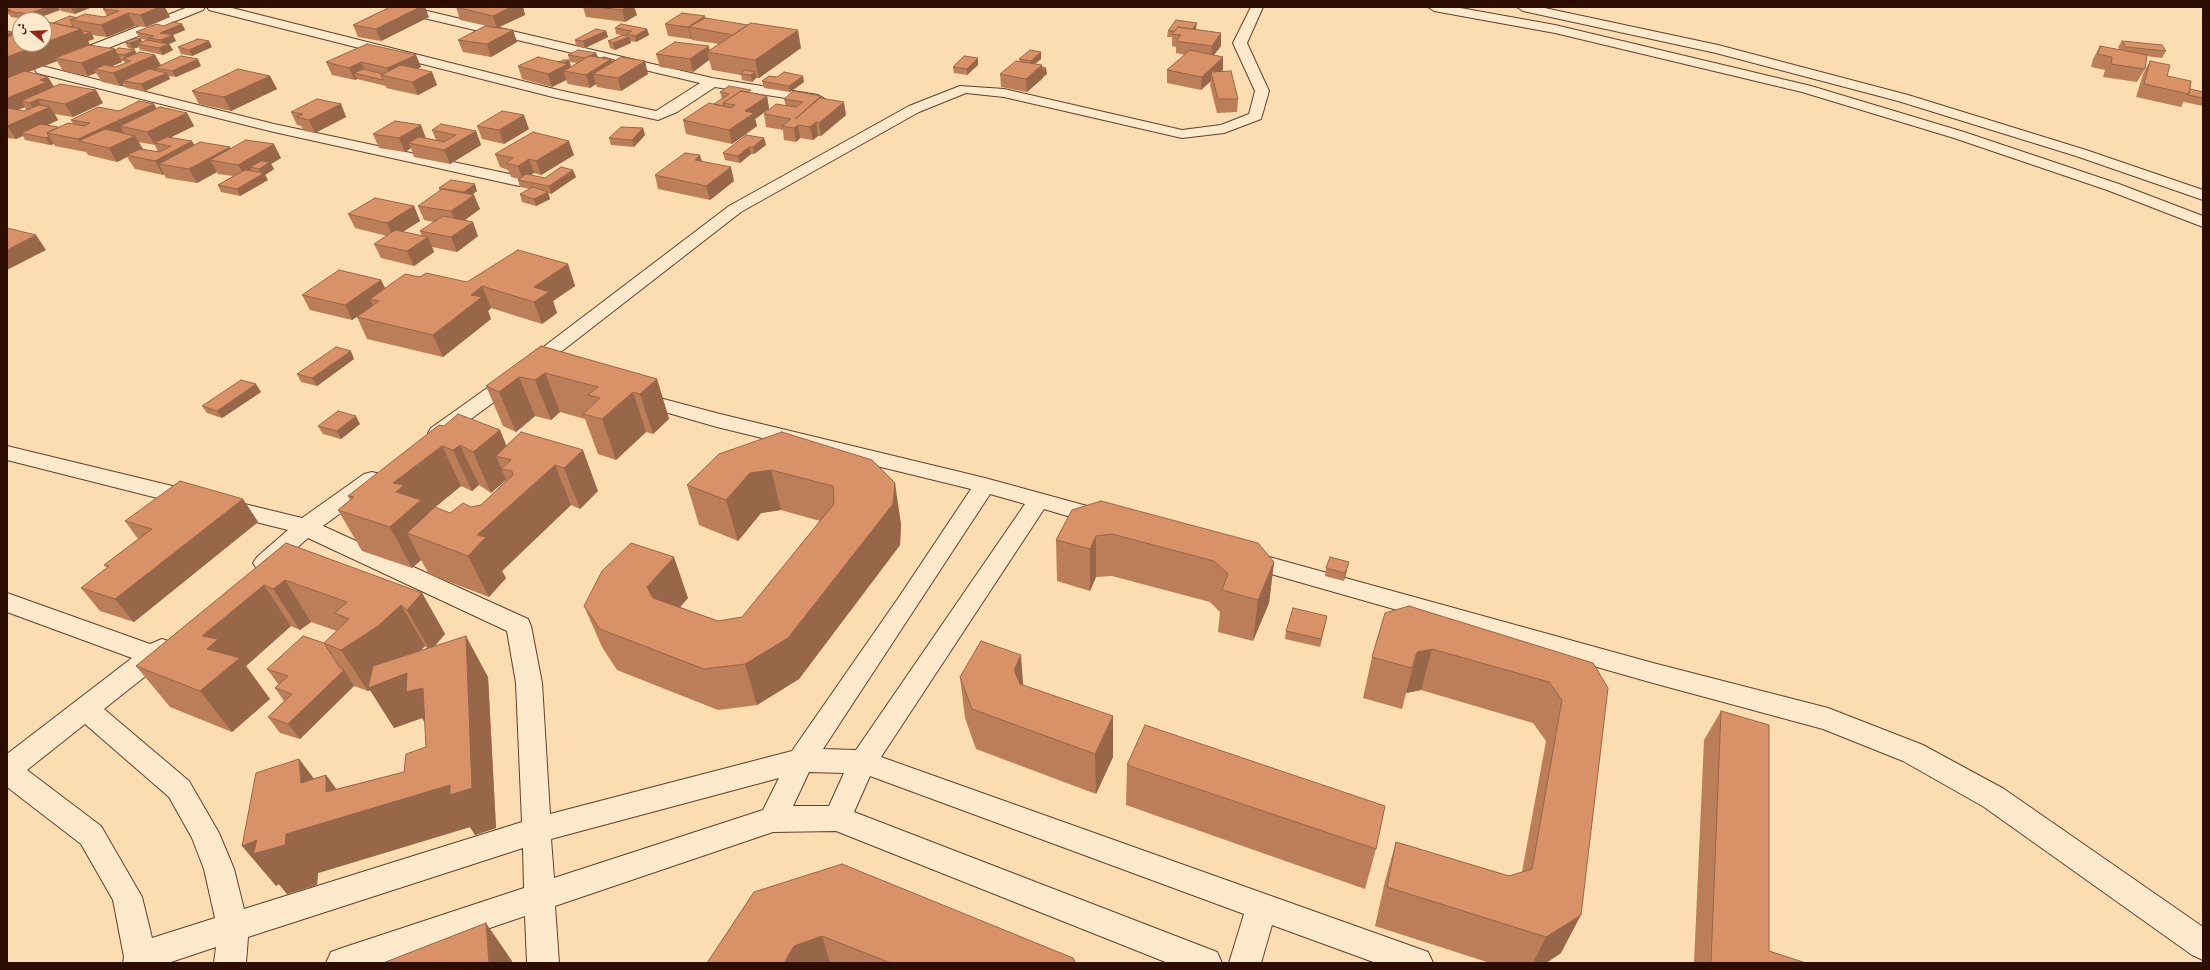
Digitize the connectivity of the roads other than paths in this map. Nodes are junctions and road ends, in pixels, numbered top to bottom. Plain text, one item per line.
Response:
1 (198, 7) edge
2 (213, 7) edge
3 (394, 7) edge
4 (1257, 7) edge
5 (1434, 7) edge
6 (1523, 7) edge
7 (164, 10) dead end
8 (183, 13) junction
9 (42, 70) junction
10 (28, 75) edge
11 (712, 82) junction
12 (832, 101) edge
13 (519, 181) edge
14 (2203, 195) edge
15 (2203, 222) edge
16 (528, 368) junction
17 (558, 376) edge
18 (618, 393) edge
19 (426, 441) edge
20 (7, 453) edge
21 (388, 468) edge
22 (985, 485) junction
23 (1038, 500) junction
24 (1123, 524) edge
25 (306, 527) junction
26 (1223, 552) edge
27 (254, 573) edge
28 (7, 602) edge
29 (178, 637) edge
30 (154, 656) junction
31 (86, 710) junction
32 (801, 760) junction
33 (863, 762) junction
34 (7, 770) edge
35 (837, 818) junction
36 (773, 819) junction
37 (535, 830) junction
38 (539, 898) junction
39 (1261, 908) junction
40 (233, 929) junction
41 (2203, 945) edge
42 (140, 960) edge
43 (230, 963) edge
44 (342, 963) edge
45 (543, 963) edge
46 (1206, 963) edge
47 (1245, 963) edge
48 (1417, 963) edge

1 - 8 street
2 - 11 street
3 - 11 street
4 - 16 street
5 - 15 street
6 - 14 street
7 - 8 street
8 - 9 street
9 - 10 street
9 - 13 street
11 - 12 street
16 - 17 street
16 - 19 street
18 - 22 street
20 - 25 street
21 - 25 street
22 - 23 street
22 - 32 street
23 - 24 street
23 - 33 street
25 - 27 street
25 - 37 street
26 - 41 street
28 - 30 street
29 - 30 street
30 - 31 street
31 - 34 street
31 - 40 street
32 - 33 street
32 - 36 street
32 - 37 street
33 - 35 street
33 - 39 street
34 - 42 street
35 - 36 street
35 - 46 street
36 - 38 street
37 - 38 street
37 - 40 street
38 - 44 street
38 - 45 street
39 - 47 street
39 - 48 street
40 - 42 street
40 - 43 street

